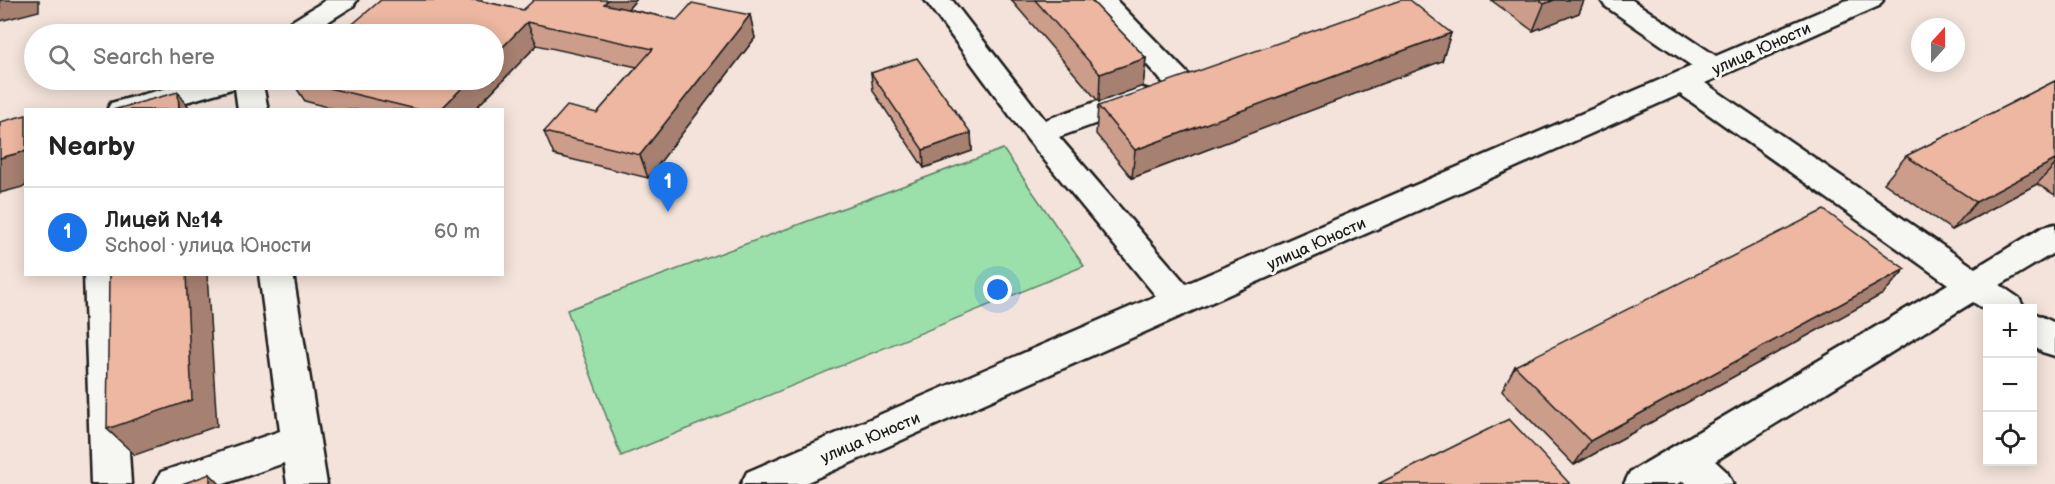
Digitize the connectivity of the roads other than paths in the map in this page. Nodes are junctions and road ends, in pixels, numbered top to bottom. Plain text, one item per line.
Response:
1 (344, 0) edge
2 (938, 0) edge
3 (1101, 0) edge
4 (1614, 0) edge
5 (1870, 0) edge
6 (307, 24) edge
7 (1714, 68) junction
8 (1683, 82) junction
9 (194, 90) edge
10 (249, 90) edge
11 (128, 108) edge
12 (252, 108) edge
13 (1039, 133) junction
14 (2055, 236) edge
15 (101, 276) edge
16 (276, 276) edge
17 (1973, 285) junction
18 (1180, 302) junction
19 (2000, 304) edge
20 (2037, 329) edge
21 (2055, 342) edge
22 (299, 441) junction
23 (1699, 472) edge
24 (111, 484) edge
25 (175, 484) edge
26 (307, 484) edge
27 (761, 484) edge
28 (1644, 484) edge

1 - 6 street
2 - 13 street
3 - 13 street
4 - 7 street
5 - 7 street, улица Юности
7 - 8 street, улица Юности
8 - 17 street
8 - 18 street, улица Юности
9 - 11 street
10 - 12 street
13 - 18 street
14 - 17 street
15 - 24 street
16 - 22 street
17 - 19 street
17 - 23 street
18 - 27 street, улица Юности
20 - 21 street
22 - 25 street
22 - 26 street
23 - 28 street

